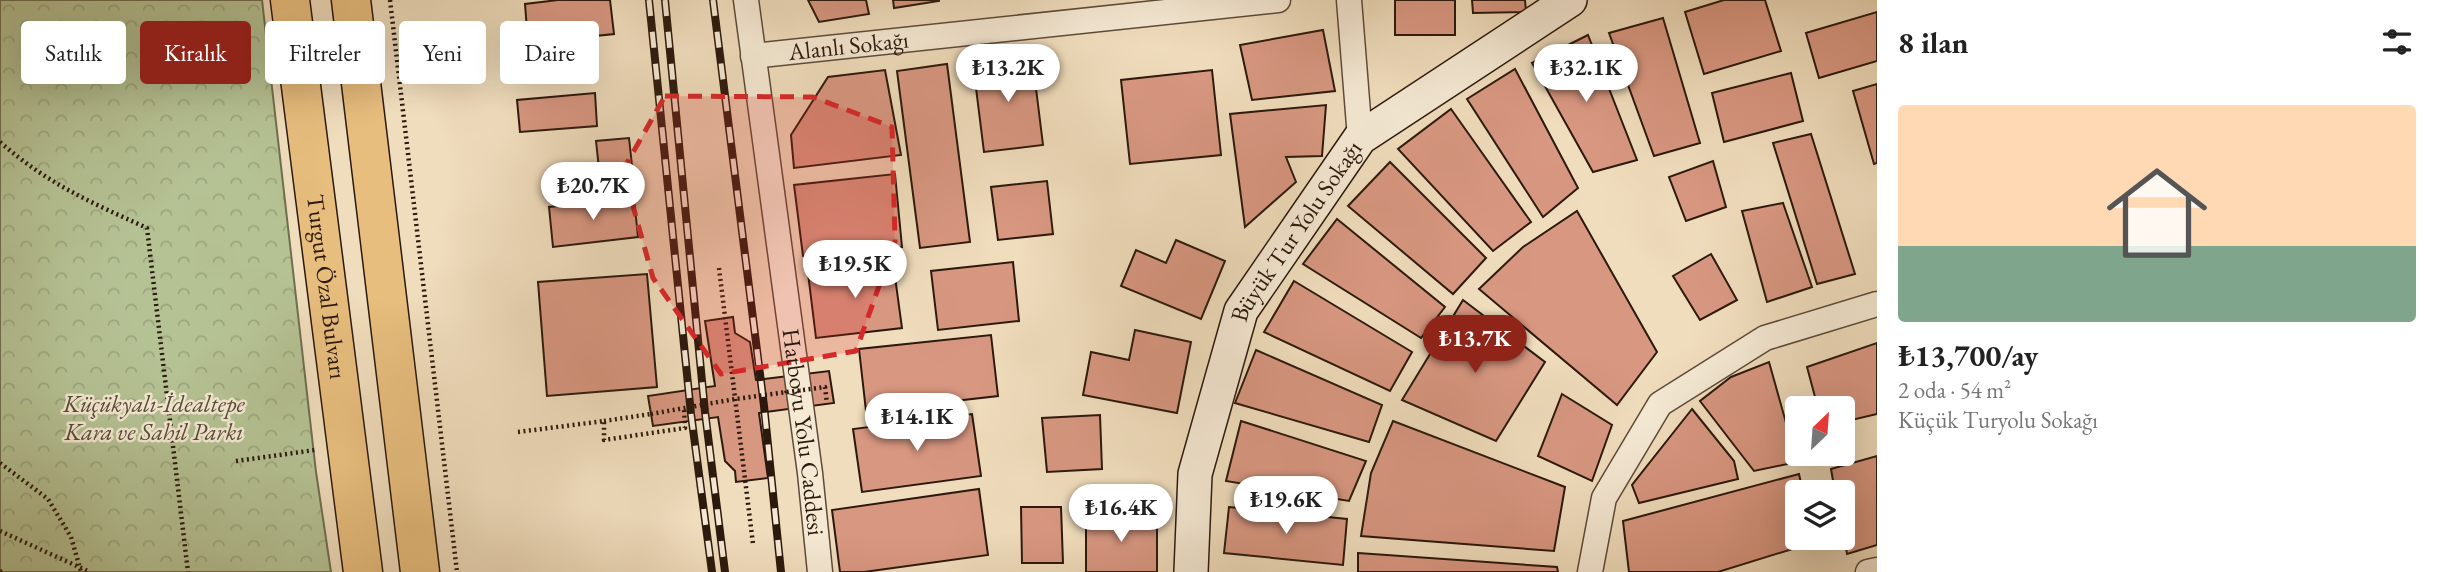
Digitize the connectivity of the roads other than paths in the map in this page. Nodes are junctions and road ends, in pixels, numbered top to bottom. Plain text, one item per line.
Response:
1 (290, 0) edge
2 (351, 0) edge
3 (746, 0) edge
4 (1278, 0) edge
5 (1349, 0) edge
6 (1570, 0) edge
7 (753, 56) junction
8 (1360, 138) junction
9 (1877, 304) edge
10 (1877, 570) edge
11 (363, 572) edge
12 (420, 572) edge
13 (820, 572) edge
14 (1191, 572) edge
15 (1590, 572) edge
16 (1868, 572) edge

1 - 11 highway, Turgut Özal Bulvarı
2 - 12 highway
3 - 7 street, Hatboyu Yolu Caddesi
4 - 7 street, Alanlı Sokağı
5 - 8 street
6 - 8 street, Büyük Tur Yolu Sokağı
7 - 13 street, Hatboyu Yolu Caddesi
8 - 14 street, Büyük Tur Yolu Sokağı
9 - 15 street
10 - 16 street

